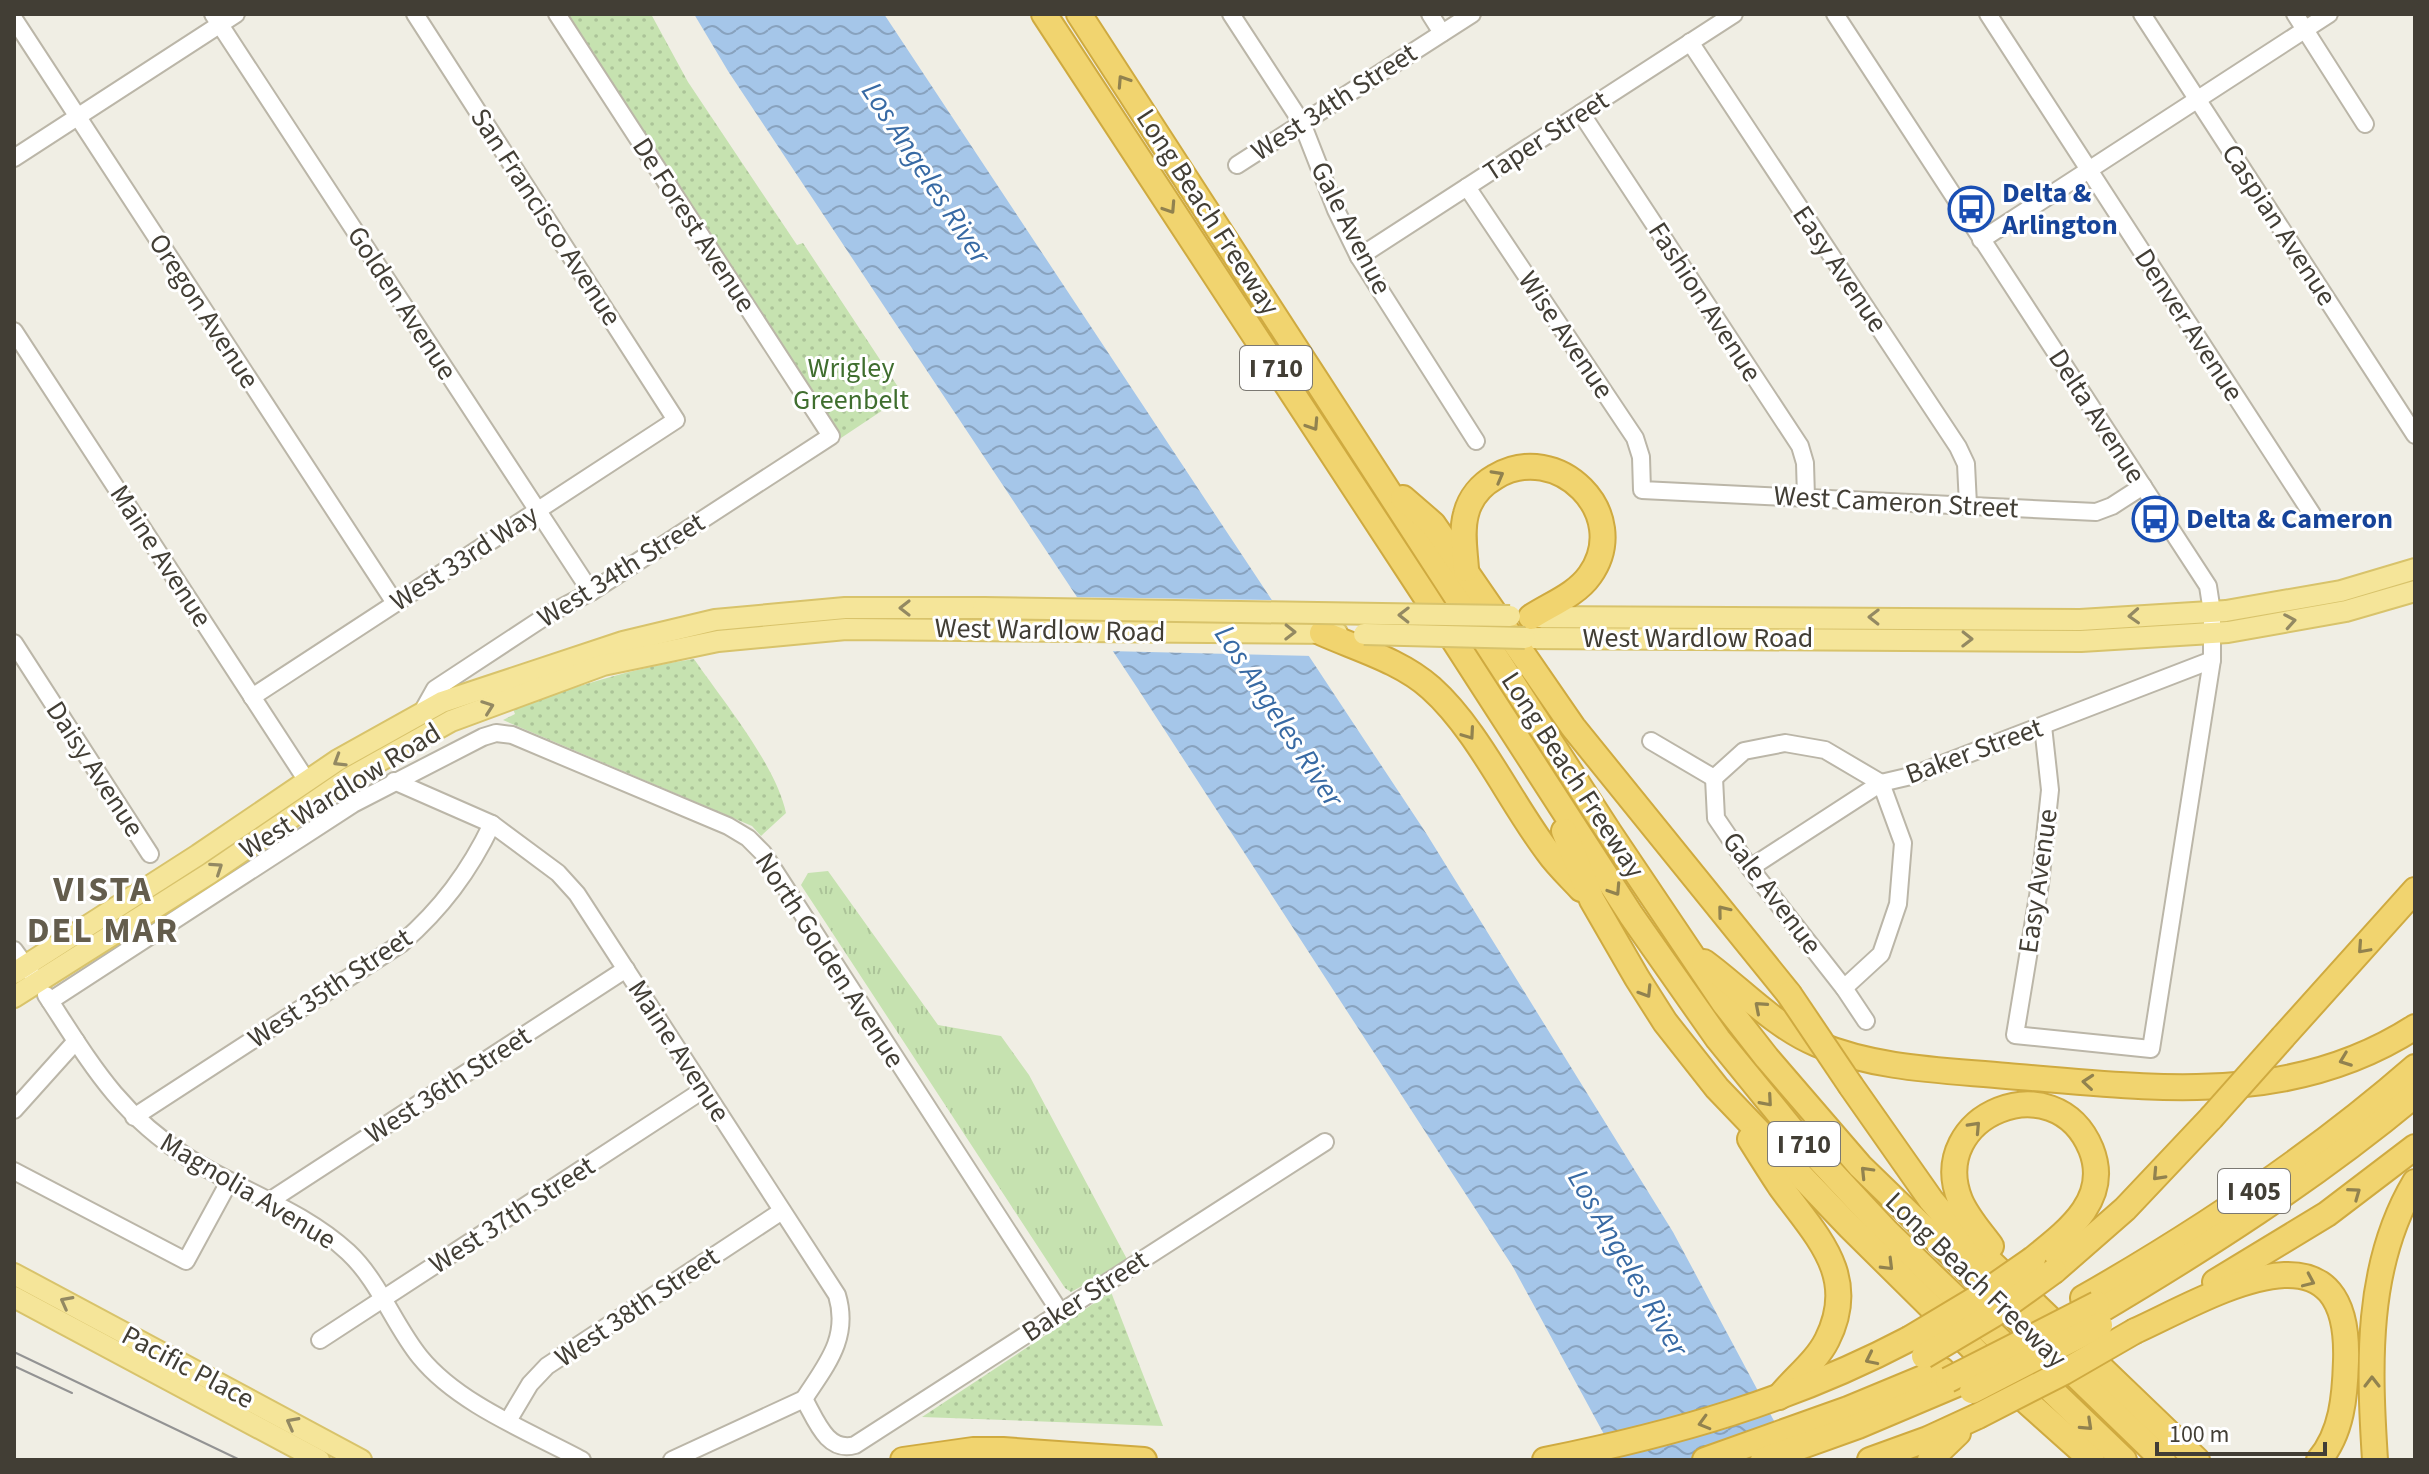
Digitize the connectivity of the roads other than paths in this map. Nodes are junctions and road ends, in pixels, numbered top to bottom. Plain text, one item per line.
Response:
1 (236, 14) edge
2 (415, 14) edge
3 (557, 14) edge
4 (1044, 14) edge
5 (1079, 14) edge
6 (1231, 14) edge
7 (1430, 14) edge
8 (1472, 14) edge
9 (1734, 14) edge
10 (1835, 14) edge
11 (1988, 14) edge
12 (2142, 14) edge
13 (2295, 14) edge
14 (2329, 14) edge
15 (14, 19) edge
16 (216, 19) edge
17 (2305, 30) junction
18 (1442, 33) junction
19 (1690, 42) junction
20 (2198, 99) junction
21 (1581, 113) junction
22 (78, 117) junction
23 (1302, 123) junction
24 (2365, 124) dead end
25 (14, 158) edge
26 (1237, 165) dead end
27 (2089, 170) junction
28 (1467, 187) junction
29 (1981, 240) junction
30 (1359, 257) junction
31 (14, 331) edge
32 (676, 420) joint
33 (2415, 435) edge
34 (831, 436) joint
35 (1476, 441) dead end
36 (1382, 481) junction
37 (2143, 486) junction
38 (1642, 490) joint
39 (1806, 498) junction
40 (1968, 505) junction
41 (538, 511) junction
42 (2312, 514) dead end
43 (1466, 569) junction
44 (2415, 569) edge
45 (2415, 591) edge
46 (591, 592) junction
47 (395, 603) junction
48 (2212, 612) junction
49 (983, 618) junction
50 (1522, 624) junction
51 (1322, 633) junction
52 (2213, 633) junction
53 (14, 643) edge
54 (2212, 660) junction
55 (252, 697) junction
56 (421, 714) junction
57 (2043, 726) junction
58 (496, 733) joint
59 (1651, 741) dead end
60 (1543, 777) junction
61 (1714, 778) junction
62 (307, 781) junction
63 (394, 781) junction
64 (1881, 783) junction
65 (492, 824) junction
66 (150, 854) dead end
67 (1750, 868) junction
68 (2415, 890) edge
69 (1592, 900) junction
70 (1691, 954) junction
71 (23, 968) edge
72 (626, 969) junction
73 (1844, 988) junction
74 (14, 997) edge
75 (50, 1001) junction
76 (1866, 1021) dead end
77 (2415, 1027) edge
78 (2015, 1035) joint
79 (76, 1041) junction
80 (2415, 1067) edge
81 (2415, 1084) edge
82 (1717, 1088) junction
83 (703, 1090) junction
84 (2415, 1095) edge
85 (2415, 1109) edge
86 (14, 1110) edge
87 (134, 1117) junction
88 (1325, 1142) dead end
89 (2415, 1147) edge
90 (14, 1171) edge
91 (229, 1182) junction
92 (2415, 1182) edge
93 (271, 1200) junction
94 (782, 1211) junction
95 (2044, 1265) junction
96 (14, 1274) edge
97 (14, 1297) edge
98 (382, 1299) junction
99 (2032, 1303) junction
100 (2093, 1311) junction
101 (1060, 1312) junction
102 (2135, 1331) junction
103 (320, 1340) dead end
104 (1943, 1370) junction
105 (804, 1399) junction
106 (1778, 1399) junction
107 (2026, 1401) junction
108 (1978, 1416) junction
109 (508, 1421) junction
110 (1862, 1435) edge
111 (319, 1460) edge
112 (361, 1460) edge
113 (582, 1460) edge
114 (672, 1460) edge
115 (903, 1460) edge
116 (1144, 1460) edge
117 (1545, 1460) edge
118 (1705, 1460) edge
119 (1740, 1460) edge
120 (1763, 1460) edge
121 (1803, 1460) edge
122 (1930, 1460) edge
123 (2075, 1460) edge
124 (2092, 1460) edge
125 (2124, 1460) edge
126 (2163, 1460) edge
127 (2197, 1460) edge
128 (2319, 1460) edge
129 (2375, 1460) edge

1 - 16 street
2 - 32 street, San Francisco Avenue
3 - 34 street, De Forest Avenue
4 -> 60 highway, Long Beach Freeway / I 710
36 -> 5 highway, Long Beach Freeway / I 710
6 - 23 street, Gale Avenue
7 - 18 street
8 - 18 street, West 34th Street
9 - 19 street, Taper Street
10 - 29 street, Delta Avenue
11 - 27 street, Denver Avenue
12 - 20 street, Caspian Avenue
13 - 17 street
14 - 17 street
15 - 22 street, Oregon Avenue
16 - 22 street
16 - 41 street, Golden Avenue
17 - 20 street
17 - 24 street
18 - 23 street, West 34th Street
19 - 21 street, Taper Street
19 - 40 street, Easy Avenue
20 - 27 street
20 - 33 street, Caspian Avenue
21 - 28 street, Taper Street
21 - 39 street, Fashion Avenue
22 - 25 street
22 - 47 street, Oregon Avenue
23 - 26 street, West 34th Street
23 - 30 street, Gale Avenue
27 - 29 street
27 - 42 street, Denver Avenue
28 - 30 street, Taper Street
28 - 38 street, Wise Avenue
29 - 37 street, Delta Avenue
30 - 35 street, Gale Avenue
31 - 55 street, Maine Avenue
32 - 41 street, West 33rd Way
34 - 46 street, West 34th Street
36 - 43 highway
36 - 70 highway, Long Beach Freeway / I 710
37 - 40 street, West Cameron Street
37 - 48 street, Delta Avenue
38 - 39 street, West Cameron Street
39 - 40 street, West Cameron Street
41 - 46 street, Golden Avenue
41 - 47 street, West 33rd Way
43 -> 50 highway
99 -> 43 highway, bridge
44 - 48 main road, West Wardlow Road
52 -> 45 main road, West Wardlow Road
46 - 56 street, West 34th Street
47 - 55 street, West 33rd Way
48 -> 50 main road, West Wardlow Road
48 - 52 street, Delta Avenue
50 -> 49 main road, West Wardlow Road, bridge
49 -> 51 main road, West Wardlow Road
49 -> 56 main road, West Wardlow Road
71 -> 49 main road, West Wardlow Road
50 - 51 main road, West Wardlow Road, bridge
50 -> 52 main road, West Wardlow Road
51 -> 69 highway
52 - 54 street, Delta Avenue
53 - 66 street, Daisy Avenue
54 - 57 street, Baker Street
54 - 78 street, Delta Avenue
55 - 62 street, Maine Avenue
56 -> 62 main road, West Wardlow Road
57 - 64 street, Baker Street
57 - 78 street, Easy Avenue
58 - 63 street, West Wardlow Road
58 - 101 street, North Golden Avenue
59 - 61 street
60 - 69 highway
60 -> 125 highway, Long Beach Freeway / I 710
61 - 64 street
61 - 67 street, Gale Avenue
62 - 71 main road, West Wardlow Road
63 - 65 street, Maine Avenue
63 - 75 street, West Wardlow Road
64 - 67 street, Baker Street
64 - 73 street
65 - 72 street, Maine Avenue
65 - 87 street, West 35th Street
67 - 73 street, Gale Avenue
68 -> 95 highway, bridge
69 -> 82 highway
77 -> 70 highway
126 -> 70 highway, Long Beach Freeway / I 710
71 - 74 main road, West Wardlow Road
71 - 75 street, Magnolia Avenue
72 - 83 street, Maine Avenue
72 - 93 street, West 36th Street
73 - 76 street, Gale Avenue
75 - 79 street, Magnolia Avenue
79 - 86 street
79 - 87 street, Magnolia Avenue
80 - 100 highway, I 405
81 - 100 highway
82 - 106 highway
82 -> 107 highway
83 - 94 street, Maine Avenue
83 - 98 street, West 37th Street
84 - 100 highway
85 - 100 highway, I 405
87 - 91 street, Magnolia Avenue
88 - 101 street, Baker Street
102 -> 89 highway
90 - 91 street
91 - 93 street, Magnolia Avenue
129 -> 92 highway
93 - 98 street, Magnolia Avenue
94 - 105 street, Maine Avenue
94 - 109 street, West 38th Street
99 -> 95 highway
95 - 104 highway, bridge
112 -> 96 main road, Pacific Place
97 - 111 main road, Pacific Place
98 - 103 street, West 37th Street
98 - 109 street, Magnolia Avenue
99 - 127 highway
100 - 104 highway, I 405
100 - 104 highway, I 405, bridge
101 - 105 street, Baker Street
102 - 108 highway, bridge
102 -> 128 highway
104 -> 106 highway
104 - 110 highway, I 405
104 - 110 highway, I 405
105 - 114 street
106 -> 117 highway
107 - 123 highway
107 - 124 highway
108 - 110 highway
108 - 122 highway
109 - 113 street, Magnolia Avenue
110 - 118 highway, I 405
110 - 119 highway
110 - 120 highway
110 - 121 highway, I 405
115 - 116 highway

